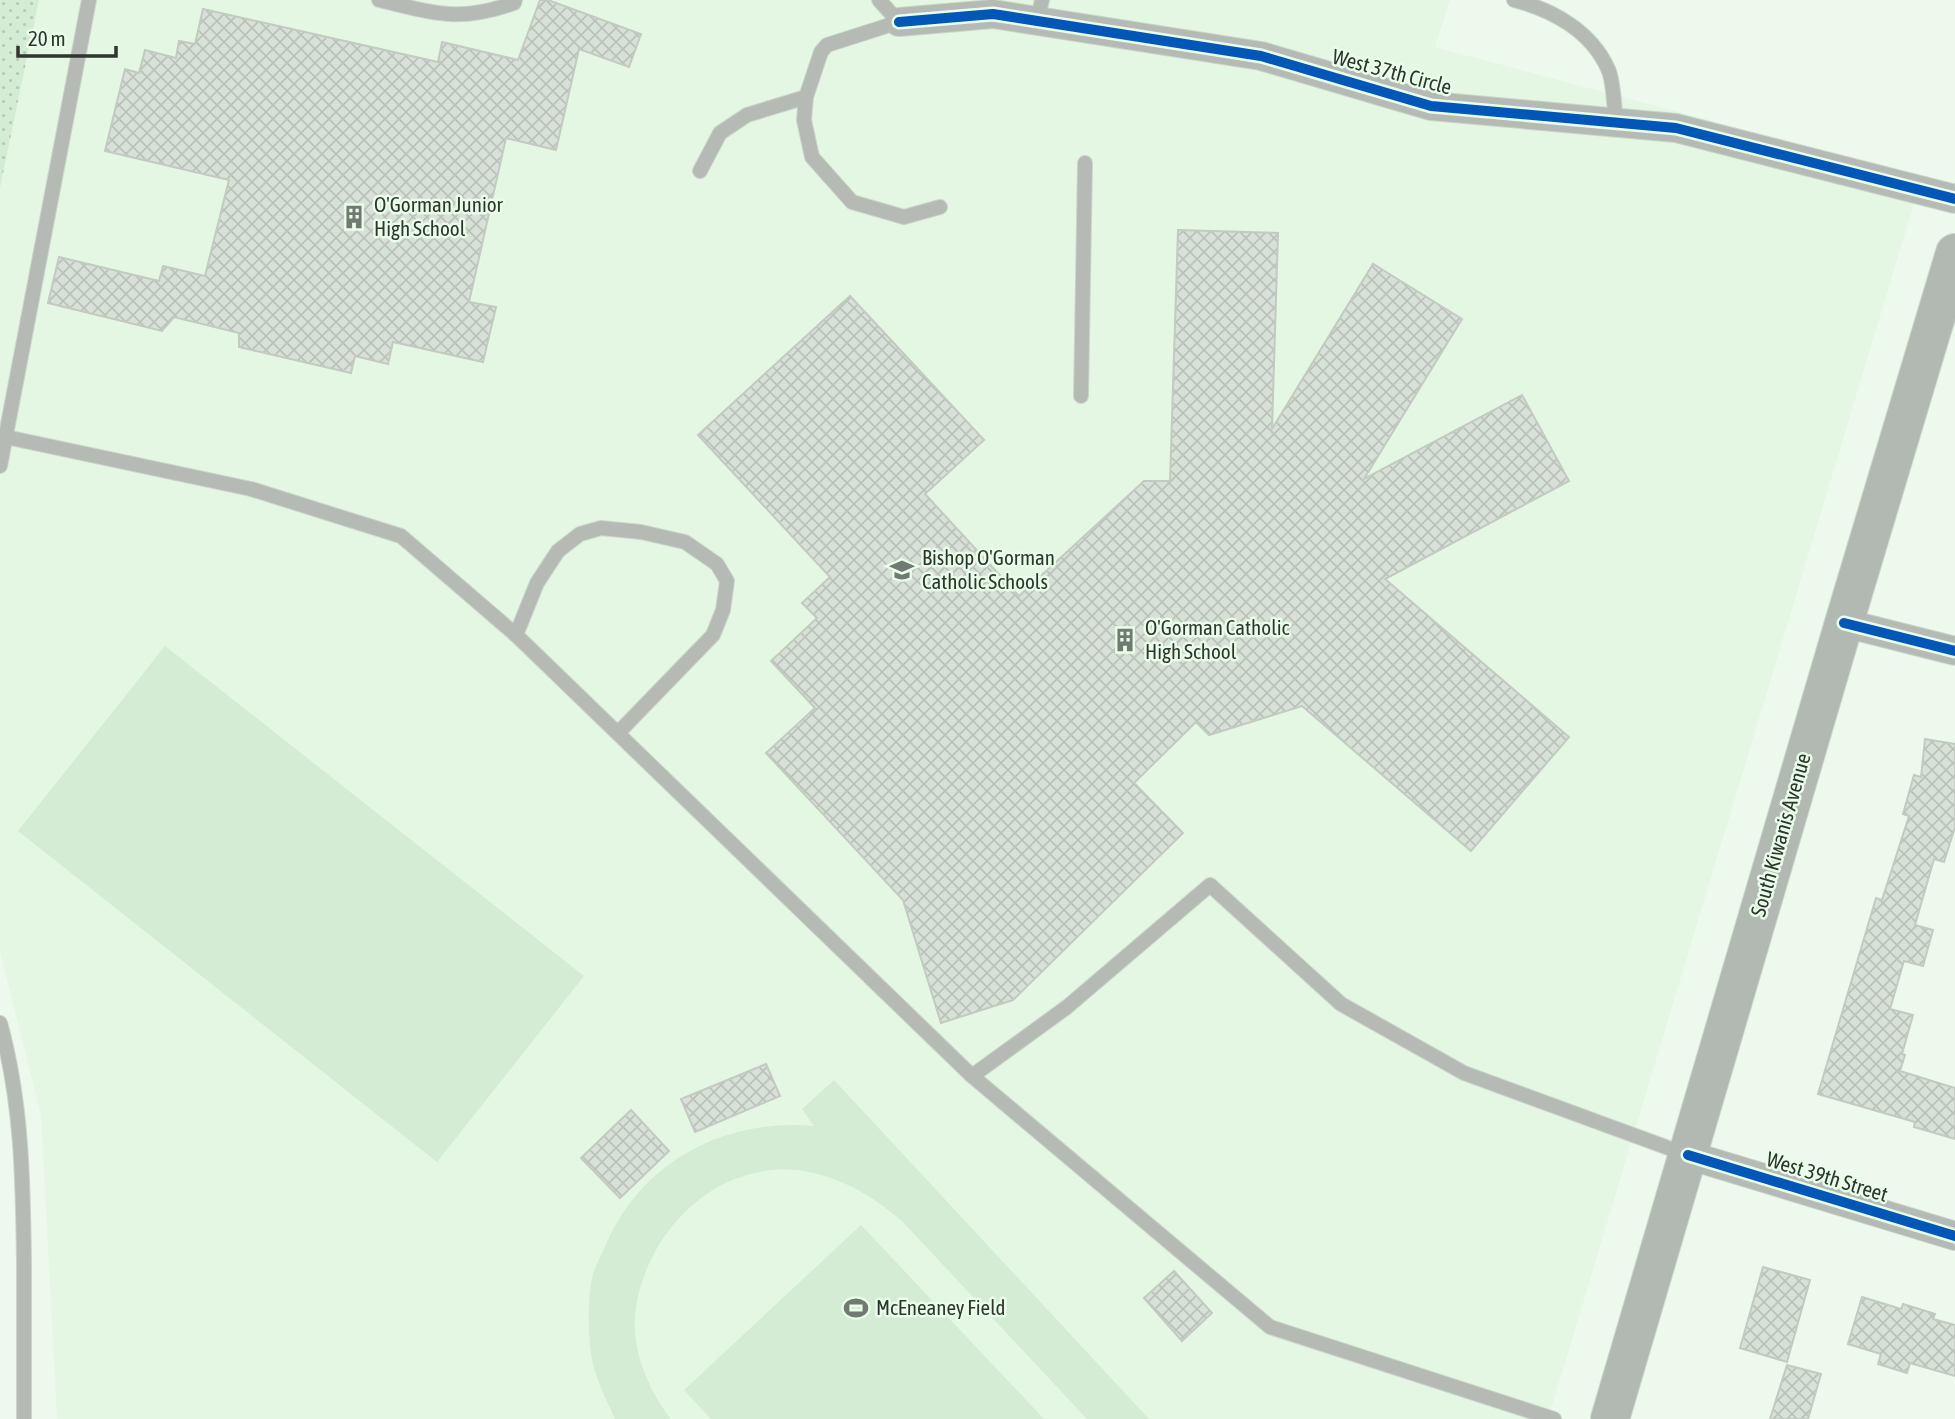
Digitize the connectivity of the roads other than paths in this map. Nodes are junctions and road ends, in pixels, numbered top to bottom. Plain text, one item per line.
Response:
1 (89, 0) edge
2 (379, 0) edge
3 (514, 0) edge
4 (878, 0) edge
5 (1514, 0) edge
6 (1040, 10) edge
7 (899, 22) junction
8 (806, 97) junction
9 (1616, 123) junction
10 (1085, 163) dead end
11 (700, 171) dead end
12 (1955, 199) edge
13 (940, 207) dead end
14 (1955, 253) edge
15 (1080, 396) dead end
16 (6, 437) junction
17 (0, 466) edge
18 (1844, 623) junction
19 (516, 635) junction
20 (1955, 651) edge
21 (618, 733) junction
22 (0, 1023) edge
23 (972, 1076) junction
24 (1688, 1155) junction
25 (1955, 1236) edge
26 (24, 1419) edge
27 (1554, 1419) edge
28 (1610, 1419) edge

1 - 16 lane
2 - 3 lane
4 - 7 lane
5 - 9 lane
6 - 7 street, West 37th Circle
6 - 9 street, West 37th Circle
7 - 8 lane
8 - 11 lane
8 - 13 lane
9 - 12 street, West 37th Circle
10 - 15 lane
14 - 18 main road, South Kiwanis Avenue
16 - 17 lane
16 - 19 lane
18 - 20 street
18 - 24 main road, South Kiwanis Avenue
19 - 21 lane
19 - 21 lane
21 - 23 lane
22 - 26 lane
23 - 24 lane
23 - 27 lane
24 - 25 street, West 39th Street
24 - 28 main road, South Kiwanis Avenue

